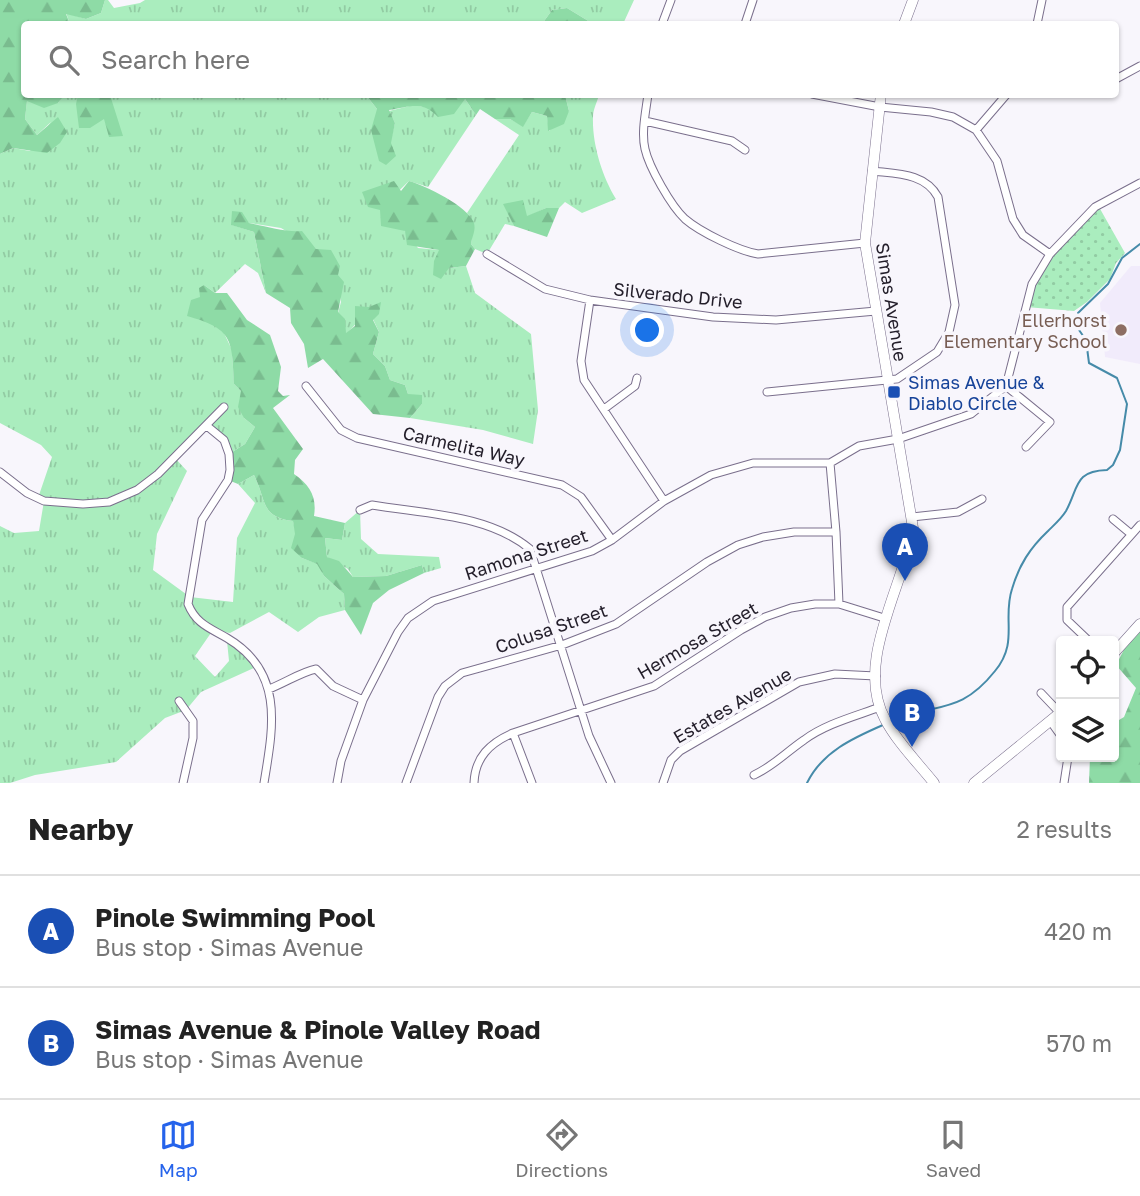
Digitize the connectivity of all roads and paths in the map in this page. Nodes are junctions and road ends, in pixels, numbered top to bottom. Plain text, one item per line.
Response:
1 (671, 0) edge
2 (753, 0) edge
3 (913, 0) edge
4 (1042, 0) edge
5 (663, 21) edge
6 (746, 21) edge
7 (905, 21) edge
8 (1038, 21) edge
9 (1140, 66) edge
10 (1119, 77) edge
11 (648, 98) edge
12 (833, 98) edge
13 (881, 98) edge
14 (1004, 98) edge
15 (880, 107) junction
16 (645, 121) junction
17 (976, 130) junction
18 (745, 150) dead end
19 (872, 171) junction
20 (1140, 183) edge
21 (864, 243) junction
22 (487, 254) dead end
23 (1050, 254) junction
24 (590, 300) junction
25 (876, 311) junction
26 (637, 379) dead end
27 (889, 380) junction
28 (306, 386) dead end
29 (1006, 386) junction
30 (767, 392) dead end
31 (224, 407) dead end
32 (604, 409) junction
33 (207, 426) junction
34 (898, 439) junction
35 (1026, 447) dead end
36 (830, 463) junction
37 (0, 472) edge
38 (982, 499) dead end
39 (664, 501) junction
40 (360, 510) dead end
41 (912, 517) junction
42 (1113, 519) dead end
43 (1140, 524) edge
44 (836, 532) junction
45 (1131, 534) junction
46 (612, 540) junction
47 (537, 569) junction
48 (839, 604) junction
49 (884, 618) junction
50 (1140, 624) edge
51 (1084, 636) edge
52 (562, 645) junction
53 (1119, 647) edge
54 (876, 676) junction
55 (269, 689) junction
56 (1041, 693) dead end
57 (363, 700) junction
58 (179, 701) dead end
59 (881, 708) junction
60 (1056, 708) edge
61 (581, 710) junction
62 (1056, 718) edge
63 (1051, 722) junction
64 (1056, 729) edge
65 (513, 733) junction
66 (1067, 762) edge
67 (754, 775) dead end
68 (183, 783) edge
69 (264, 783) edge
70 (337, 783) edge
71 (406, 783) edge
72 (474, 783) edge
73 (532, 783) edge
74 (611, 783) edge
75 (663, 783) edge
76 (934, 783) edge
77 (974, 783) edge
78 (1064, 783) edge

1 - 5 street
2 - 6 street
3 - 7 street
4 - 8 street
9 - 10 street
11 - 16 street
12 - 15 street
13 - 15 street, Simas Avenue
14 - 17 street
15 - 17 street
15 - 19 street, Simas Avenue
16 - 18 street
16 - 21 street
17 - 23 street
19 - 21 street, Simas Avenue
19 - 27 street
20 - 23 street
21 - 25 street, Simas Avenue
22 - 24 street, Silverado Drive
23 - 29 street
24 - 25 street, Silverado Drive
24 - 32 street
25 - 27 street, Simas Avenue
26 - 32 street
27 - 30 street
27 - 34 street, Simas Avenue
28 - 46 street, Carmelita Way
29 - 34 street, Ramona Street
29 - 35 street
31 - 33 street
32 - 39 street
33 - 37 street
33 - 55 street
34 - 36 street, Ramona Street
34 - 41 street, Simas Avenue
36 - 39 street, Ramona Street
36 - 44 street
38 - 41 street
39 - 46 street, Ramona Street
40 - 47 street
41 - 49 street, Simas Avenue
42 - 45 street
43 - 45 street
44 - 48 street
44 - 52 street, Colusa Street
45 - 51 street
46 - 47 street, Ramona Street
47 - 52 street
47 - 57 street, Ramona Street
48 - 49 street, Hermosa Street
48 - 61 street, Hermosa Street
49 - 54 street, Simas Avenue
50 - 53 street
52 - 61 street
52 - 71 street, Colusa Street
54 - 59 street, Simas Avenue
54 - 75 street, Estates Avenue
55 - 57 street
55 - 69 street
56 - 60 street
57 - 70 street, Ramona Street
58 - 68 street
59 - 67 street
59 - 76 street, Simas Avenue
61 - 65 street, Hermosa Street
61 - 74 street
62 - 63 street
63 - 64 street
63 - 77 street
65 - 72 street, Hermosa Street
65 - 73 street
66 - 78 street

